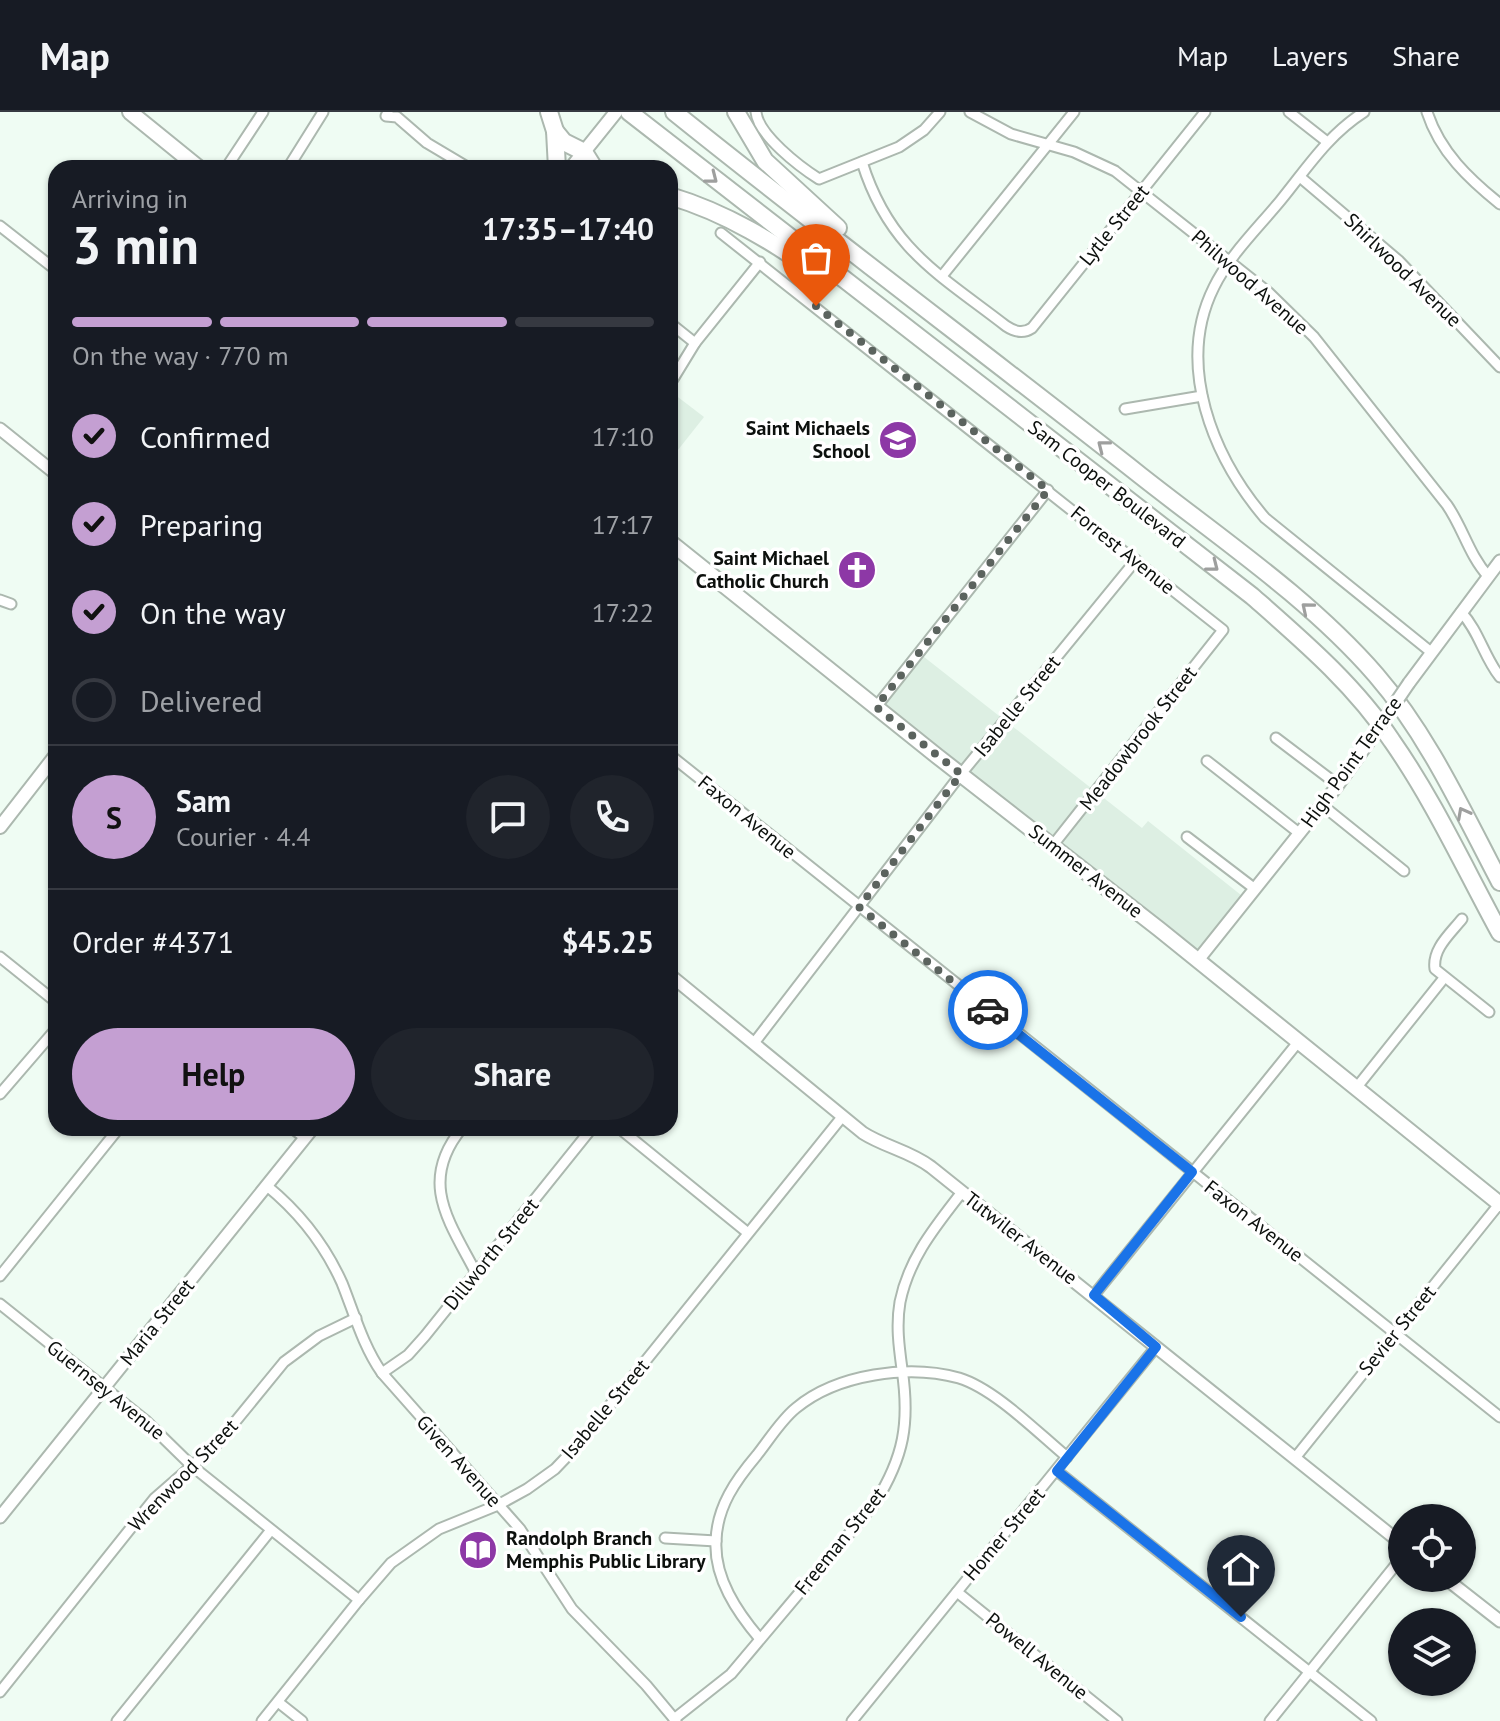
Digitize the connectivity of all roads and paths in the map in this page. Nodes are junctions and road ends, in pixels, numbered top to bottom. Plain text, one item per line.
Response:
1 (130, 112) edge
2 (263, 112) edge
3 (323, 112) edge
4 (549, 112) edge
5 (629, 112) edge
6 (674, 112) edge
7 (736, 112) edge
8 (940, 112) edge
9 (970, 112) edge
10 (1074, 112) edge
11 (1205, 112) edge
12 (1289, 112) edge
13 (1364, 112) edge
14 (1427, 112) edge
15 (756, 113) edge
16 (387, 114) edge
17 (613, 116) edge
18 (555, 131) junction
19 (1326, 141) junction
20 (1047, 144) junction
21 (584, 152) junction
22 (189, 160) edge
23 (234, 160) edge
24 (293, 160) edge
25 (456, 160) edge
26 (557, 160) edge
27 (578, 160) edge
28 (589, 160) edge
29 (862, 162) junction
30 (1300, 177) junction
31 (1142, 191) junction
32 (678, 198) edge
33 (1500, 204) edge
34 (0, 226) edge
35 (721, 233) dead end
36 (760, 262) junction
37 (1230, 262) junction
38 (48, 264) edge
39 (942, 276) junction
40 (893, 283) junction
41 (678, 329) edge
42 (695, 343) junction
43 (1500, 367) edge
44 (678, 371) edge
45 (1202, 396) junction
46 (1125, 409) dead end
47 (0, 429) edge
48 (1040, 433) junction
49 (48, 468) edge
50 (1048, 490) junction
51 (678, 548) edge
52 (1136, 560) junction
53 (1500, 561) edge
54 (1488, 576) junction
55 (0, 600) edge
56 (11, 604) dead end
57 (1461, 612) junction
58 (1223, 630) joint
59 (1431, 652) junction
60 (1500, 677) edge
61 (876, 707) junction
62 (1276, 738) dead end
63 (678, 761) edge
64 (1207, 761) dead end
65 (48, 765) edge
66 (961, 774) junction
67 (1338, 785) junction
68 (1322, 805) junction
69 (0, 827) edge
70 (1299, 833) junction
71 (1187, 837) dead end
72 (1053, 845) junction
73 (1404, 871) dead end
74 (1500, 882) edge
75 (1255, 889) junction
76 (859, 907) junction
77 (1462, 919) dead end
78 (1500, 933) edge
79 (0, 957) edge
80 (1198, 960) junction
81 (1444, 978) junction
82 (678, 981) edge
83 (48, 996) edge
84 (1489, 1012) dead end
85 (48, 1038) edge
86 (1299, 1041) junction
87 (754, 1043) junction
88 (1357, 1087) junction
89 (0, 1094) edge
90 (842, 1117) junction
91 (113, 1136) edge
92 (302, 1136) edge
93 (456, 1136) edge
94 (586, 1136) edge
95 (629, 1136) edge
96 (305, 1138) joint
97 (1192, 1172) junction
98 (267, 1186) junction
99 (962, 1192) junction
100 (1500, 1204) edge
101 (748, 1233) junction
102 (476, 1273) junction
103 (0, 1276) edge
104 (1094, 1295) junction
105 (0, 1304) edge
106 (356, 1318) junction
107 (1394, 1333) junction
108 (1156, 1347) junction
109 (382, 1373) junction
110 (903, 1374) junction
111 (104, 1387) junction
112 (1500, 1417) edge
113 (1067, 1457) junction
114 (1295, 1458) junction
115 (192, 1466) junction
116 (1057, 1471) junction
117 (498, 1505) junction
118 (0, 1517) edge
119 (271, 1530) junction
120 (1388, 1533) edge
121 (665, 1538) dead end
122 (716, 1541) junction
123 (1388, 1574) edge
124 (957, 1592) junction
125 (1463, 1592) edge
126 (359, 1600) junction
127 (1500, 1621) edge
128 (760, 1639) junction
129 (1310, 1672) junction
130 (0, 1692) edge
131 (278, 1702) junction
132 (857, 1719) edge
133 (675, 1720) edge
134 (117, 1721) edge
135 (262, 1721) edge
136 (302, 1721) edge
137 (1117, 1721) edge
138 (1270, 1721) edge
139 (1371, 1721) edge

1 - 22 main road
2 - 23 street
3 - 24 street
4 - 18 highway
5 -> 48 highway, Sam Cooper Boulevard
6 - 40 highway, Sam Cooper Boulevard
7 - 40 highway
8 - 29 street
9 - 20 street, Philwood Avenue
10 - 20 street
11 - 31 street, Lytle Street
12 - 19 street
13 - 19 street
14 - 33 street
15 - 29 street
16 - 25 street
17 - 21 main road
18 - 21 highway
18 - 26 highway
19 - 30 street
20 - 31 street, Philwood Avenue
20 - 39 street
21 - 27 main road
21 - 28 highway
29 - 39 street
30 - 37 street
30 - 43 street, Shirlwood Avenue
31 - 37 street, Philwood Avenue
31 - 39 street, Lytle Street
32 - 48 highway
34 - 38 street
35 - 36 street, Forrest Avenue
36 - 42 street
36 - 50 street, Forrest Avenue
37 - 45 street
37 - 54 street, Philwood Avenue
74 -> 40 highway, Sam Cooper Boulevard
41 - 42 street
42 - 44 street
45 - 46 street
45 - 59 street
47 - 49 street
48 -> 78 highway, Sam Cooper Boulevard
50 - 52 street, Forrest Avenue
50 - 61 street
51 - 61 main road, Summer Avenue
52 - 58 street, Forrest Avenue
52 - 66 street, Isabelle Street
53 - 54 street, High Point Terrace
54 - 57 street, High Point Terrace
55 - 56 street
57 - 59 street, High Point Terrace
57 - 60 street
58 - 72 street, Meadowbrook Street
59 - 67 street, High Point Terrace, bridge
61 - 66 main road, Summer Avenue
62 - 67 street
63 - 76 street, Faxon Avenue
64 - 70 street
65 - 69 main road
66 - 72 main road, Summer Avenue
66 - 76 street, Isabelle Street
67 - 68 street, High Point Terrace
68 - 70 street, High Point Terrace
68 - 73 street
70 - 75 street, High Point Terrace
71 - 75 street
72 - 80 main road, Summer Avenue
75 - 80 street, High Point Terrace
76 - 87 street, Isabelle Street
76 - 97 street, Faxon Avenue
77 - 81 street
79 - 83 street
80 - 86 main road, Summer Avenue
81 - 84 street
81 - 88 street
82 - 87 street, Tutwiler Avenue
85 - 89 street
86 - 88 main road, Summer Avenue
86 - 97 street
87 - 90 street, Tutwiler Avenue
88 - 100 main road, Summer Avenue
90 - 99 street, Tutwiler Avenue
90 - 101 street, Isabelle Street
91 - 103 street
92 - 96 street
93 - 102 street
94 - 102 street, Dillworth Street
95 - 101 street
96 - 98 street, Maria Street
97 - 104 street
97 - 107 street, Faxon Avenue
98 - 106 street, Given Avenue
98 - 111 street, Maria Street
99 - 104 street, Tutwiler Avenue
99 - 110 street, Freeman Street
100 - 107 street, Sevier Street
101 - 117 street, Isabelle Street
102 - 109 street, Dillworth Street
104 - 108 street, Tutwiler Avenue
105 - 111 street, Guernsey Avenue
106 - 109 street, Given Avenue
106 - 115 street, Wrenwood Street
107 - 112 street, Faxon Avenue
107 - 114 street, Sevier Street
108 - 113 street, Homer Street
108 - 114 street, Tutwiler Avenue
109 - 117 street, Given Avenue
110 - 113 street
110 - 122 street
110 - 128 street, Freeman Street
111 - 115 street, Guernsey Avenue
111 - 118 street, Maria Street
113 - 116 street, Homer Street
114 - 120 street, Tutwiler Avenue
115 - 119 street, Guernsey Avenue
115 - 130 street, Wrenwood Street
116 - 124 street, Homer Street
116 - 129 street
117 - 126 street, Isabelle Street
117 - 133 street, Given Avenue
119 - 126 street, Guernsey Avenue
119 - 134 street
121 - 122 street
122 - 128 street
123 - 129 street
124 - 132 street, Homer Street
124 - 137 street, Powell Avenue
125 - 127 street
126 - 131 street, Isabelle Street
128 - 133 street, Freeman Street
129 - 138 street
129 - 139 street
131 - 135 street, Isabelle Street
131 - 136 street

